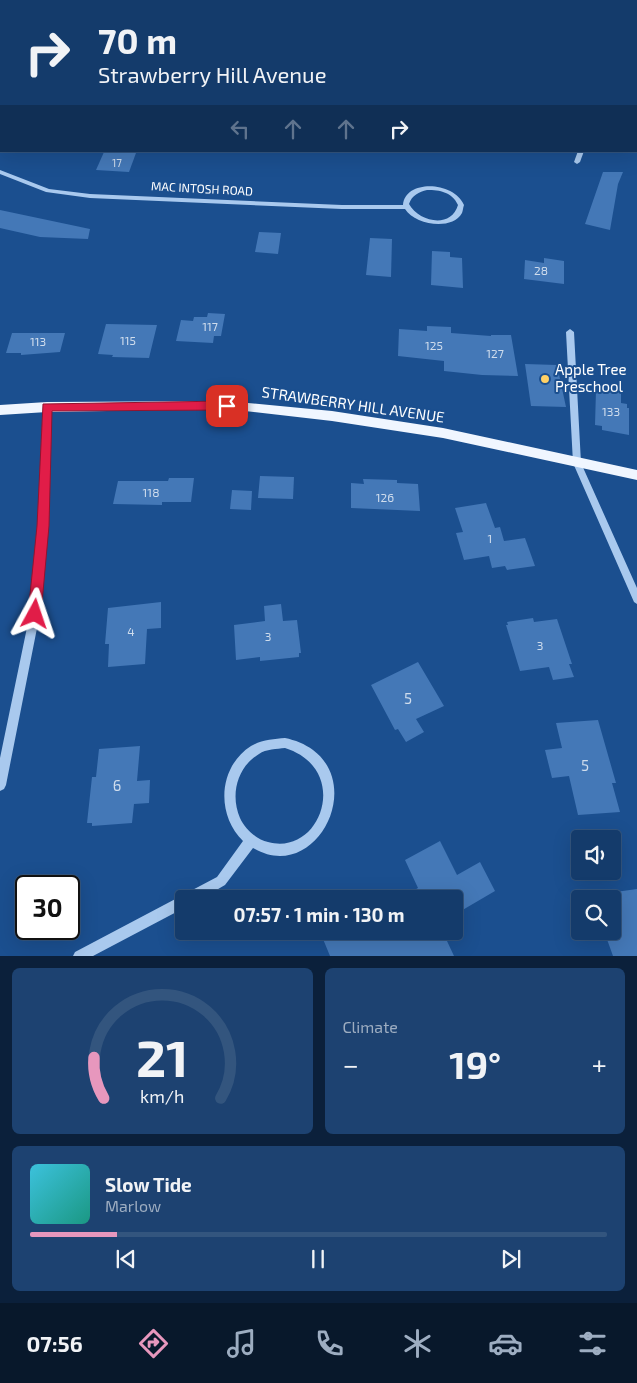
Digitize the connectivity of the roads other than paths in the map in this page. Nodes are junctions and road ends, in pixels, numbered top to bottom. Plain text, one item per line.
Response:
1 (581, 152) edge
2 (577, 162) dead end
3 (0, 172) edge
4 (407, 207) junction
5 (570, 332) dead end
6 (47, 407) junction
7 (0, 410) edge
8 (577, 463) junction
9 (637, 474) edge
10 (637, 599) edge
11 (0, 785) edge
12 (250, 842) junction
13 (204, 890) edge
14 (175, 906) edge
15 (79, 956) edge

1 - 2 street
3 - 4 street, MAC INTOSH ROAD
4 - 4 street
5 - 8 street
6 - 7 main road, STRAWBERRY HILL AVENUE
6 - 8 main road, STRAWBERRY HILL AVENUE
6 - 11 street
8 - 9 main road, STRAWBERRY HILL AVENUE
8 - 10 street
12 - 12 street
12 - 13 street
14 - 15 street

